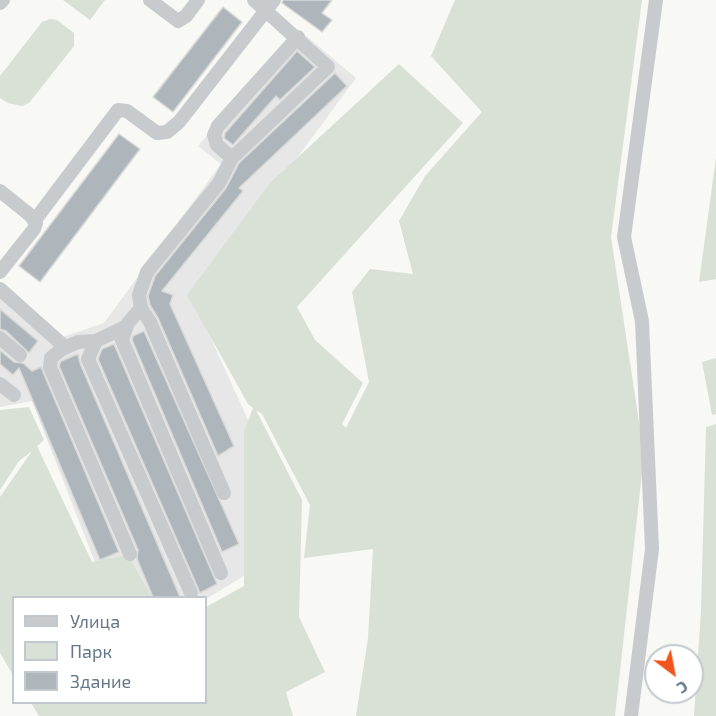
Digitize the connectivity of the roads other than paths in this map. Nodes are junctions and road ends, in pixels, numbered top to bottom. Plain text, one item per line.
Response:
1 (150, 0) edge
2 (198, 0) edge
3 (254, 0) edge
4 (656, 0) edge
5 (270, 5) edge
6 (298, 37) junction
7 (232, 158) junction
8 (0, 191) edge
9 (35, 220) junction
10 (0, 272) edge
11 (0, 289) edge
12 (141, 308) junction
13 (127, 326) junction
14 (0, 338) edge
15 (96, 341) junction
16 (65, 347) junction
17 (20, 355) dead end
18 (0, 384) edge
19 (14, 395) dead end
20 (224, 493) dead end
21 (130, 554) dead end
22 (221, 573) dead end
23 (191, 593) dead end
24 (631, 716) edge

1 - 2 street
3 - 5 street
4 - 24 street
5 - 6 street
5 - 9 street
6 - 7 street
6 - 7 street
7 - 12 street
8 - 9 street
9 - 10 street
11 - 16 street
12 - 13 street
12 - 20 street
13 - 15 street
13 - 22 street
14 - 17 street
15 - 16 street
15 - 23 street
16 - 21 street
18 - 19 street

